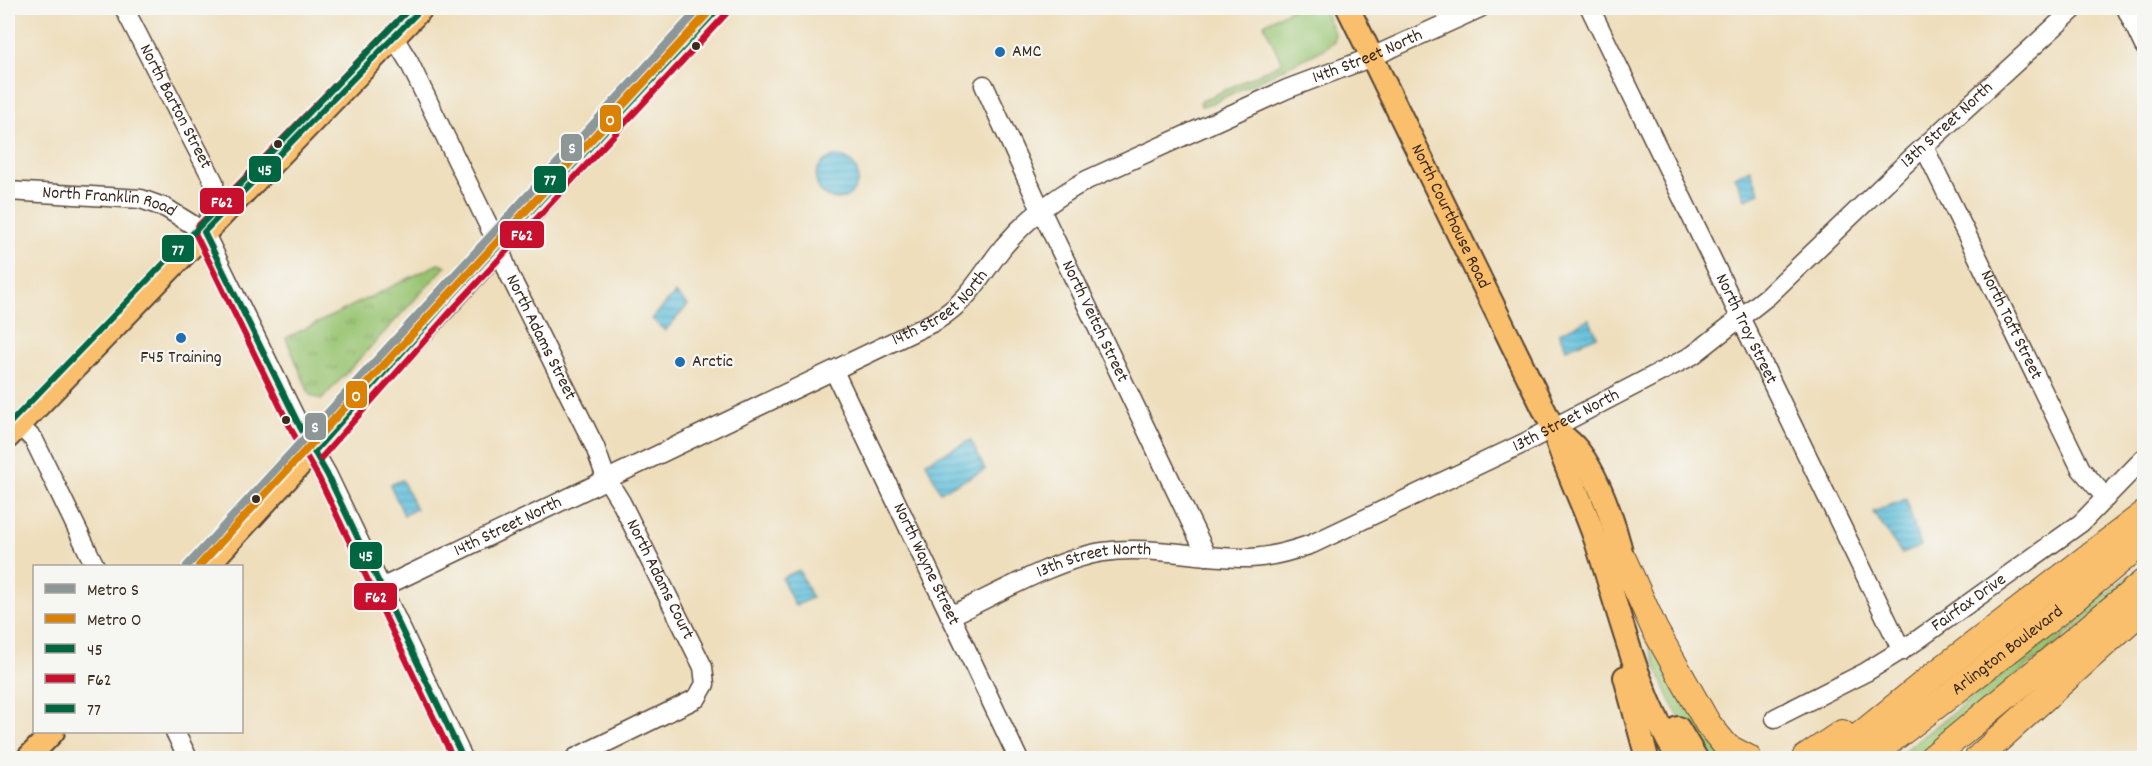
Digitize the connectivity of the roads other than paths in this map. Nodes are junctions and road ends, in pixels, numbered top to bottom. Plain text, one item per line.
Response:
1 (124, 8) edge
2 (422, 8) edge
3 (719, 8) edge
4 (1348, 8) edge
5 (1480, 8) edge
6 (1590, 8) edge
7 (2075, 8) edge
8 (2126, 8) edge
9 (393, 36) junction
10 (2145, 46) edge
11 (1371, 57) junction
12 (984, 85) dead end
13 (1924, 147) junction
14 (8, 191) edge
15 (1041, 210) junction
16 (204, 232) junction
17 (499, 247) junction
18 (1739, 318) junction
19 (834, 371) junction
20 (1553, 428) junction
21 (13, 431) edge
22 (314, 452) junction
23 (2145, 458) edge
24 (606, 478) junction
25 (2106, 498) junction
26 (2145, 514) edge
27 (1607, 540) junction
28 (2145, 541) edge
29 (1207, 556) junction
30 (1624, 561) junction
31 (94, 565) edge
32 (209, 565) edge
33 (1607, 582) junction
34 (2145, 582) edge
35 (381, 588) junction
36 (2145, 608) edge
37 (950, 616) junction
38 (1902, 651) junction
39 (1929, 679) junction
40 (1775, 718) dead end
41 (52, 733) edge
42 (175, 733) edge
43 (28, 759) edge
44 (188, 759) edge
45 (463, 759) edge
46 (575, 759) edge
47 (1018, 759) edge
48 (1647, 759) edge
49 (1678, 759) edge
50 (1696, 759) edge
51 (1748, 759) edge
52 (1805, 759) edge
53 (1832, 759) edge
54 (1868, 759) edge
55 (1932, 759) edge
56 (1978, 759) edge

1 - 16 street, North Barton Street
2 - 9 main road
3 - 17 main road
4 - 11 main road, North Courthouse Road
5 - 11 street, 14th Street North
6 - 18 street, North Troy Street
7 - 13 street, 13th Street North
8 - 10 street
9 - 16 main road
9 - 17 street, North Adams Street
11 - 15 street, 14th Street North
11 - 20 main road, North Courthouse Road
12 - 15 street, North Veitch Street
13 - 18 street, 13th Street North
13 - 25 street, North Taft Street
14 - 16 street, North Franklin Road
15 - 19 street, 14th Street North
15 - 29 street, North Veitch Street
16 - 21 main road
16 - 22 street
17 - 22 main road
17 - 24 street, North Adams Street
18 - 20 street, 13th Street North
18 - 38 street, North Troy Street
19 - 24 street, 14th Street North
19 - 37 street, North Wayne Street
20 - 27 main road, North Courthouse Road
20 - 29 street, 13th Street North
21 - 31 street
22 - 32 main road
22 - 35 street
23 - 25 street, Fairfax Drive
24 - 35 street, 14th Street North
24 - 46 street, North Adams Court
25 - 38 street, Fairfax Drive
26 - 39 highway
27 - 30 main road, North Courthouse Road
27 - 33 main road, North Courthouse Road
28 - 54 highway, Arlington Boulevard
29 - 37 street, 13th Street North
30 - 50 main road, North Courthouse Road
30 - 51 highway
33 - 48 main road
33 - 49 main road, North Courthouse Road
34 - 55 highway
35 - 45 street
36 - 56 highway
37 - 47 street, North Wayne Street
38 - 40 street, Fairfax Drive
39 - 52 highway
39 - 53 highway
41 - 43 main road
42 - 44 street

